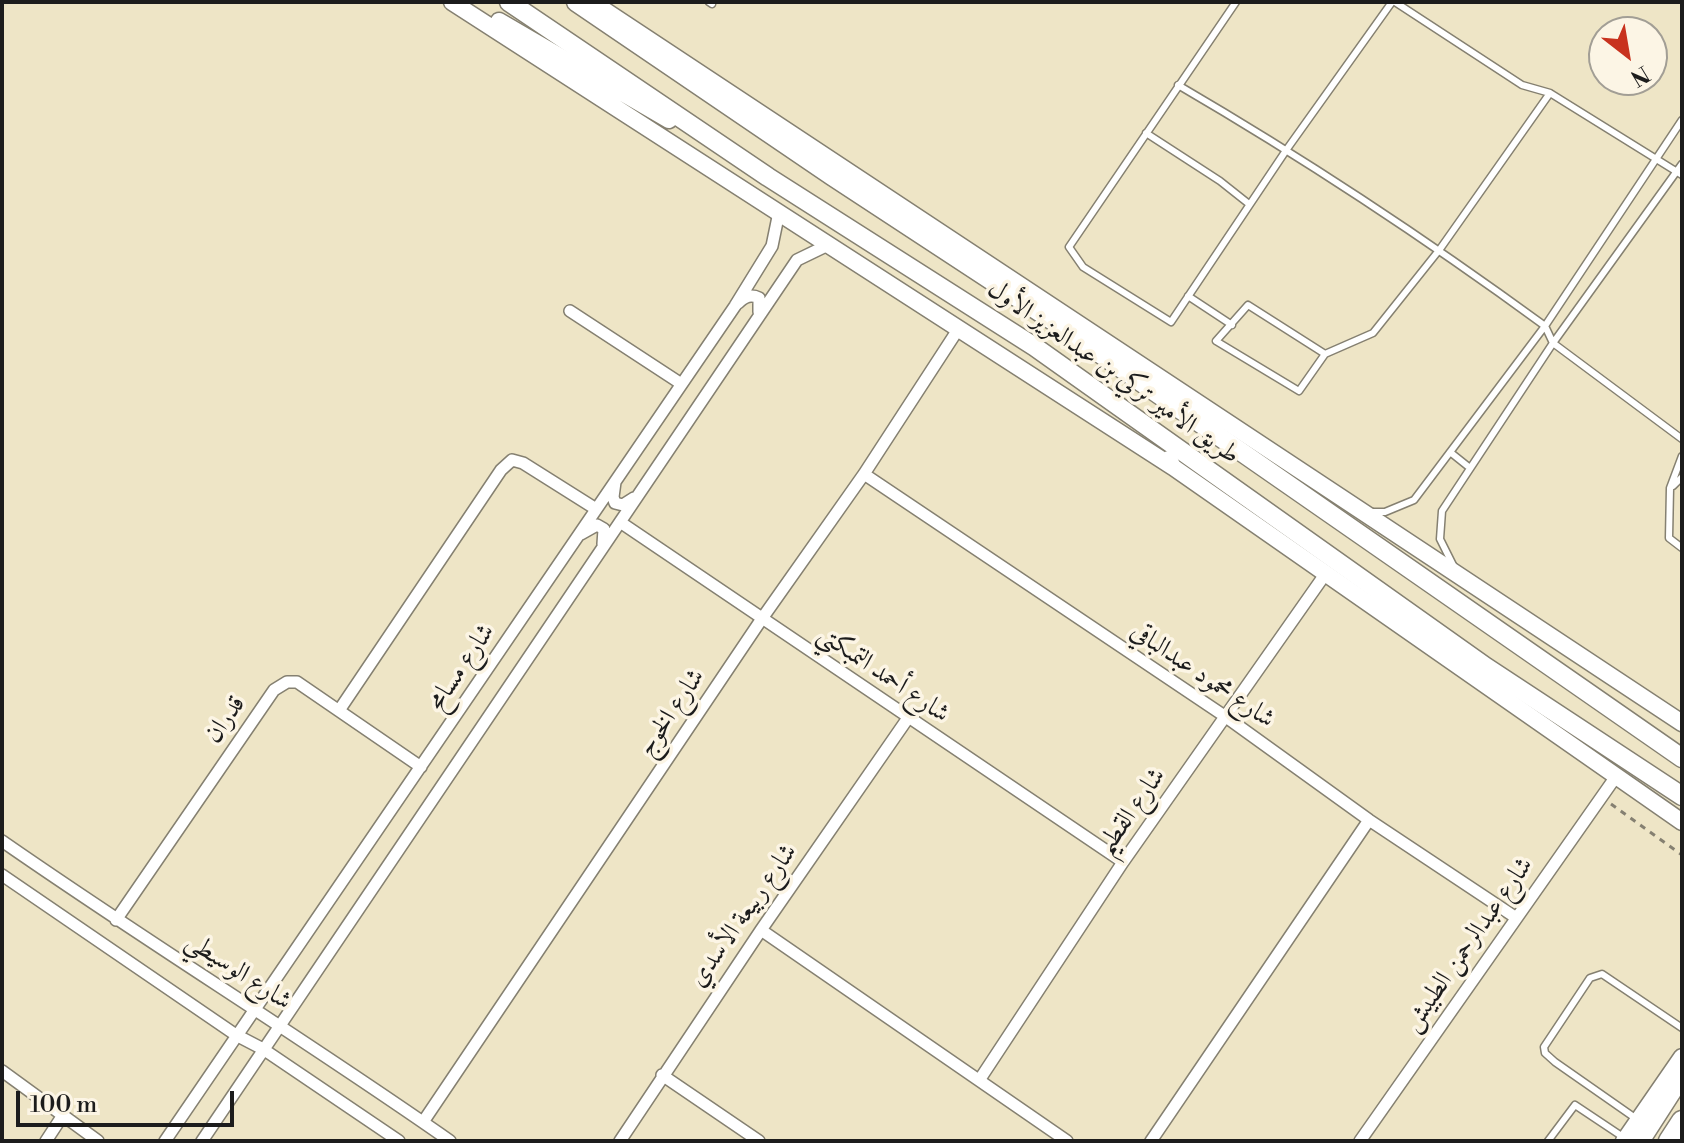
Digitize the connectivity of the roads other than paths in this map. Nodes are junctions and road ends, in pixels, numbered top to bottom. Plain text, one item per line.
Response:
1 (452, 2) edge
2 (466, 2) edge
3 (509, 2) edge
4 (576, 2) edge
5 (592, 2) edge
6 (1236, 2) edge
7 (1393, 2) edge
8 (1178, 85) junction
9 (1550, 93) junction
10 (1682, 120) edge
11 (1146, 133) junction
12 (1287, 149) junction
13 (1658, 157) junction
14 (1682, 164) edge
15 (1680, 173) edge
16 (768, 177) junction
17 (1249, 204) junction
18 (779, 212) junction
19 (828, 245) junction
20 (1440, 249) junction
21 (1188, 296) junction
22 (735, 306) junction
23 (570, 311) dead end
24 (758, 317) junction
25 (1232, 325) junction
26 (1545, 326) junction
27 (959, 328) junction
28 (1553, 343) junction
29 (1325, 354) junction
30 (680, 383) junction
31 (1152, 430) junction
32 (1682, 439) edge
33 (1450, 452) junction
34 (1682, 456) edge
35 (1173, 467) junction
36 (1470, 468) junction
37 (864, 474) junction
38 (1682, 477) edge
39 (616, 478) junction
40 (1670, 488) junction
41 (640, 493) junction
42 (596, 509) junction
43 (1364, 512) junction
44 (620, 522) junction
45 (580, 535) junction
46 (1682, 548) edge
47 (600, 552) junction
48 (1326, 573) junction
49 (1457, 574) junction
50 (761, 620) junction
51 (340, 709) junction
52 (1226, 717) junction
53 (908, 718) junction
54 (1682, 723) edge
55 (1682, 758) edge
56 (421, 767) junction
57 (1617, 775) junction
58 (1682, 796) edge
59 (1369, 820) junction
60 (1682, 822) edge
61 (2, 841) edge
62 (1123, 862) junction
63 (2, 875) edge
64 (1515, 917) junction
65 (116, 920) junction
66 (761, 930) junction
67 (254, 1007) junction
68 (281, 1026) junction
69 (1682, 1028) edge
70 (236, 1035) junction
71 (263, 1049) junction
72 (1682, 1057) edge
73 (2, 1071) edge
74 (1682, 1074) edge
75 (662, 1075) junction
76 (980, 1079) junction
77 (63, 1115) junction
78 (1682, 1121) edge
79 (423, 1122) junction
80 (1632, 1135) edge
81 (46, 1141) edge
82 (98, 1141) edge
83 (165, 1141) edge
84 (202, 1141) edge
85 (399, 1141) edge
86 (450, 1141) edge
87 (620, 1141) edge
88 (759, 1141) edge
89 (1067, 1141) edge
90 (1151, 1141) edge
91 (1360, 1141) edge
92 (1548, 1141) edge
93 (1669, 1141) edge

1 - 18 main road
2 - 16 main road
3 - 16 main road, طريق الأمير تركي بن عبدالعزيز الأول
4 - 55 main road, طريق الأمير تركي بن عبدالعزيز الأول
5 - 43 main road
6 - 8 lane
7 - 9 lane
7 - 12 lane
8 - 11 lane
8 - 12 lane
9 - 13 lane
9 - 20 lane
10 - 13 lane
11 - 17 lane
11 - 21 lane
12 - 17 lane
12 - 20 lane
13 - 15 lane
13 - 26 lane
14 - 15 lane
15 - 28 lane
16 - 31 main road, طريق الأمير تركي بن عبدالعزيز الأول
17 - 21 lane
18 - 19 main road
18 - 22 street, شارع مسامح
19 - 24 street, شارع مسامح
19 - 27 main road
20 - 26 lane
20 - 29 lane
21 - 25 lane
22 - 24 street
22 - 30 street, شارع مسامح
23 - 30 street
24 - 41 street, شارع مسامح
25 - 29 lane
25 - 29 lane
26 - 28 lane
26 - 33 lane
27 - 35 main road
27 - 37 street, شارع الخوج
28 - 32 lane
28 - 36 lane
30 - 39 street, شارع مسامح
31 - 35 main road
31 - 58 main road, طريق الأمير تركي بن عبدالعزيز الأول
33 - 36 lane
33 - 43 lane
34 - 40 lane
35 - 48 main road
36 - 49 lane
37 - 50 street, شارع الخوج
37 - 52 street, شارع محمود عبدالباقي
38 - 40 lane
39 - 41 street
39 - 42 street, شارع مسامح
40 - 46 lane
41 - 44 street, شارع مسامح
42 - 45 street, شارع مسامح
42 - 51 street
43 - 49 main road
44 - 47 street, شارع مسامح
44 - 50 street, شارع أحمد التمبكتي
45 - 47 street
45 - 56 street, شارع مسامح
47 - 68 street, شارع مسامح
48 - 52 street, شارع القطيم
48 - 57 main road
49 - 54 main road
50 - 53 street, شارع أحمد التمبكتي
50 - 79 street, شارع الخوج
51 - 56 street, قدران
51 - 65 street, قدران
52 - 59 street, شارع محمود عبدالباقي
52 - 62 street, شارع القطيم
53 - 62 street, شارع أحمد التمبكتي
53 - 66 street, شارع ربيعة الأسدي
56 - 67 street, شارع مسامح
57 - 60 main road
57 - 64 street, شارع عبدالرحمن الطبيش
59 - 64 street, شارع محمود عبدالباقي
59 - 90 street
61 - 65 street, شارع الوسيطي
62 - 76 street, شارع القطيم
63 - 70 street, شارع الوسيطي
64 - 91 street, شارع عبدالرحمن الطبيش
65 - 67 street, شارع الوسيطي
66 - 75 street, شارع ربيعة الأسدي
66 - 76 street
67 - 68 street, شارع الوسيطي
67 - 70 street, شارع مسامح
68 - 71 street, شارع مسامح
68 - 79 street, شارع الوسيطي
69 - 80 lane
70 - 71 street, شارع الوسيطي
70 - 83 street, شارع مسامح
71 - 84 street, شارع مسامح
71 - 85 street, شارع الوسيطي
72 - 80 main road
73 - 77 street
74 - 80 highway
75 - 87 street, شارع ربيعة الأسدي
75 - 88 street
76 - 89 street
77 - 81 street
77 - 82 street
78 - 93 highway
79 - 86 street, شارع الوسيطي
80 - 92 lane

